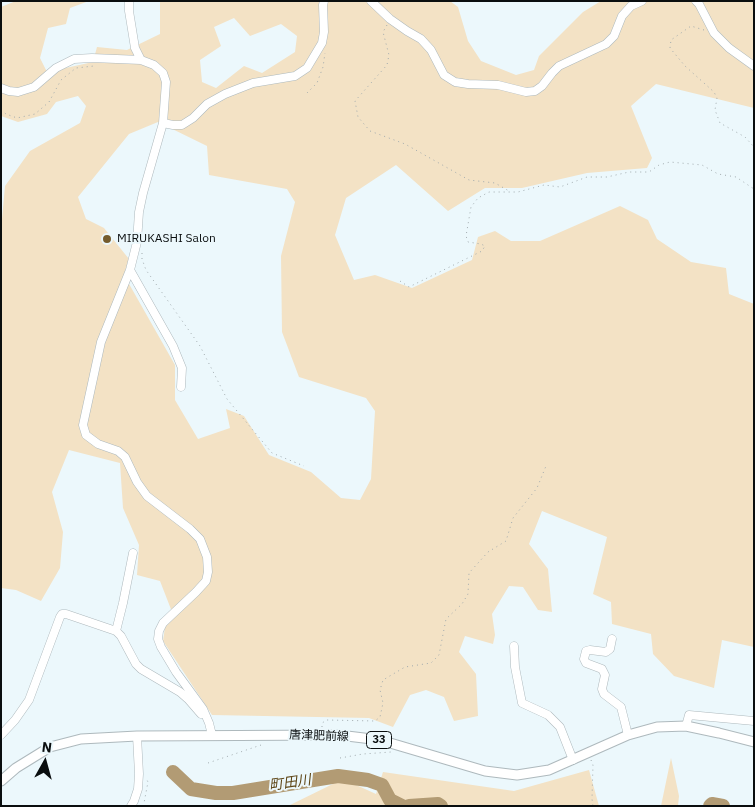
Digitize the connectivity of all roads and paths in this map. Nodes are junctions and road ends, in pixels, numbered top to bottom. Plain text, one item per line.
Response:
1 (129, 1) edge
2 (324, 1) edge
3 (371, 1) edge
4 (642, 1) edge
5 (696, 1) edge
6 (390, 19) junction
7 (714, 33) junction
8 (322, 43) junction
9 (141, 60) junction
10 (100, 66) dead end
11 (754, 66) edge
12 (1, 88) edge
13 (307, 94) dead end
14 (1, 110) edge
15 (163, 122) junction
16 (754, 147) edge
17 (754, 189) edge
18 (510, 191) junction
19 (142, 251) dead end
20 (130, 270) junction
21 (400, 281) dead end
22 (181, 388) dead end
23 (304, 466) dead end
24 (546, 466) dead end
25 (133, 553) dead end
26 (116, 630) junction
27 (612, 639) dead end
28 (514, 646) dead end
29 (754, 721) edge
30 (209, 723) junction
31 (686, 726) junction
32 (628, 734) junction
33 (1, 735) edge
34 (212, 735) junction
35 (272, 735) junction
36 (320, 735) junction
37 (137, 736) junction
38 (754, 742) edge
39 (400, 746) junction
40 (588, 753) junction
41 (340, 758) dead end
42 (573, 760) junction
43 (208, 763) dead end
44 (1, 781) edge
45 (131, 806) edge
46 (593, 806) edge

1 - 9 street
2 - 8 street
3 - 6 street
4 - 6 street
5 - 7 street
6 - 18 path
7 - 11 street
7 - 16 path
8 - 13 path
8 - 15 street
9 - 12 street
9 - 15 street
10 - 14 path
15 - 20 street
17 - 18 path
18 - 21 path
19 - 23 path
20 - 22 street
20 - 30 street
24 - 36 path
25 - 26 street
26 - 30 street
26 - 33 street
27 - 32 street
28 - 42 street
29 - 31 street
30 - 34 street
31 - 32 main road, 唐津肥前線 / 33
31 - 38 main road, 唐津肥前線 / 33
32 - 40 main road, 唐津肥前線 / 33
34 - 35 main road, 唐津肥前線 / 33
34 - 37 main road, 唐津肥前線 / 33
35 - 36 main road, 唐津肥前線 / 33
35 - 43 path
36 - 39 main road, 唐津肥前線 / 33
37 - 44 main road, 唐津肥前線 / 33
37 - 45 street
39 - 41 path
39 - 42 main road, 唐津肥前線 / 33
40 - 42 main road, 唐津肥前線 / 33
40 - 46 path

